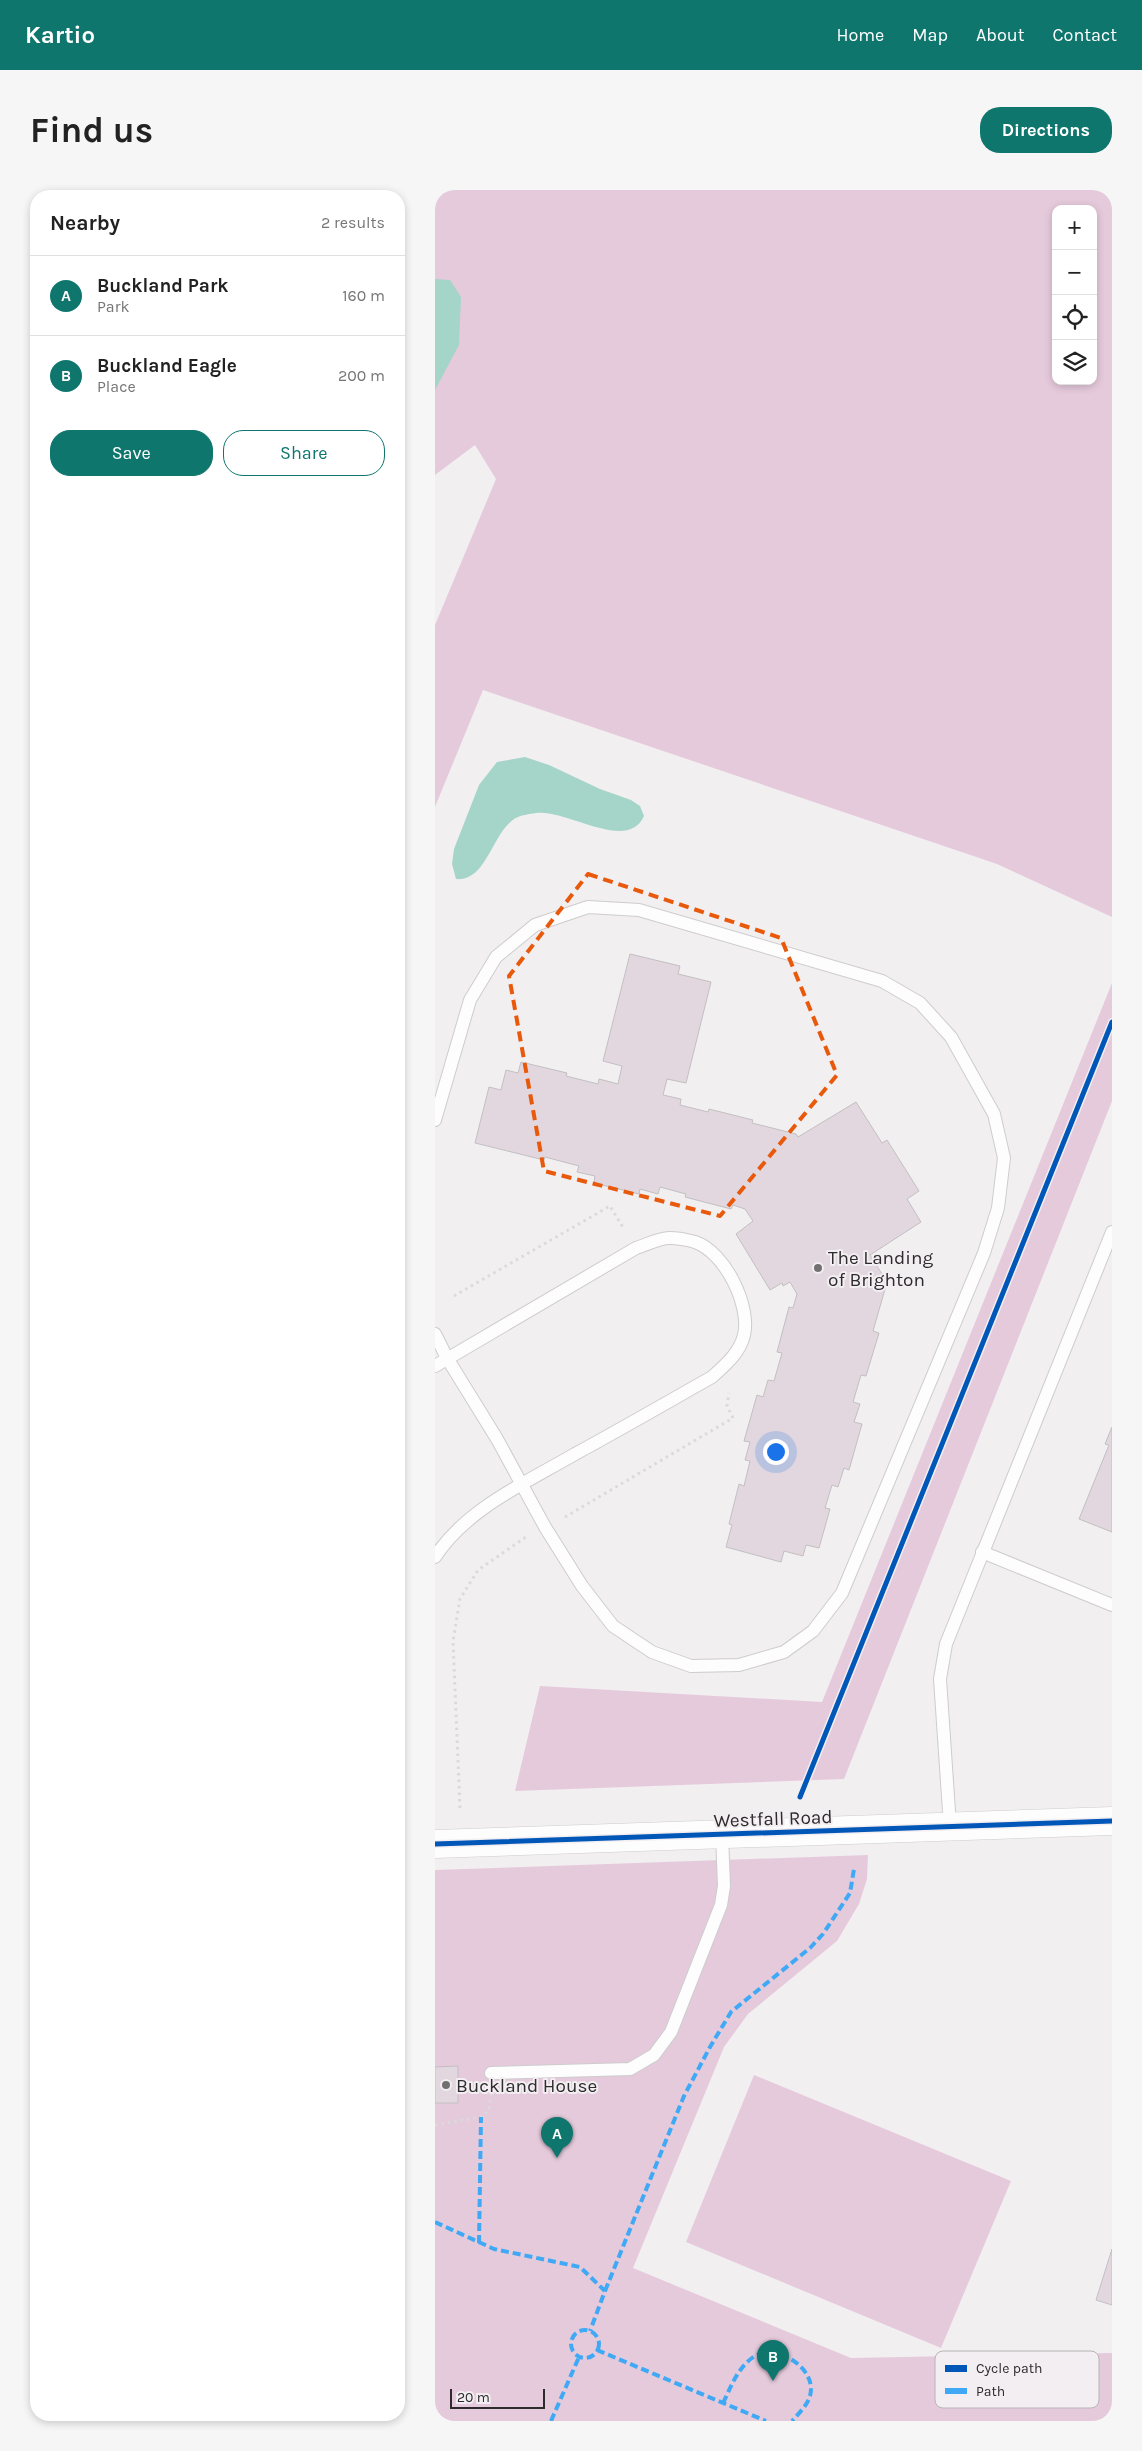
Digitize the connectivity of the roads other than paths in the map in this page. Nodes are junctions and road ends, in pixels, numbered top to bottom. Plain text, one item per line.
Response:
1 (435, 1120) edge
2 (1112, 1232) edge
3 (435, 1334) edge
4 (447, 1358) junction
5 (435, 1366) edge
6 (521, 1485) junction
7 (981, 1552) junction
8 (435, 1557) edge
9 (1112, 1605) edge
10 (1112, 1821) edge
11 (950, 1826) junction
12 (723, 1835) junction
13 (435, 1844) edge
14 (491, 2073) road end

1 - 6 lane
2 - 7 lane
3 - 4 lane
4 - 5 lane
4 - 6 lane
4 - 6 lane
6 - 8 lane
7 - 9 lane
7 - 11 lane
10 - 11 street, Westfall Road
11 - 12 street, Westfall Road
12 - 13 street, Westfall Road
12 - 14 lane

